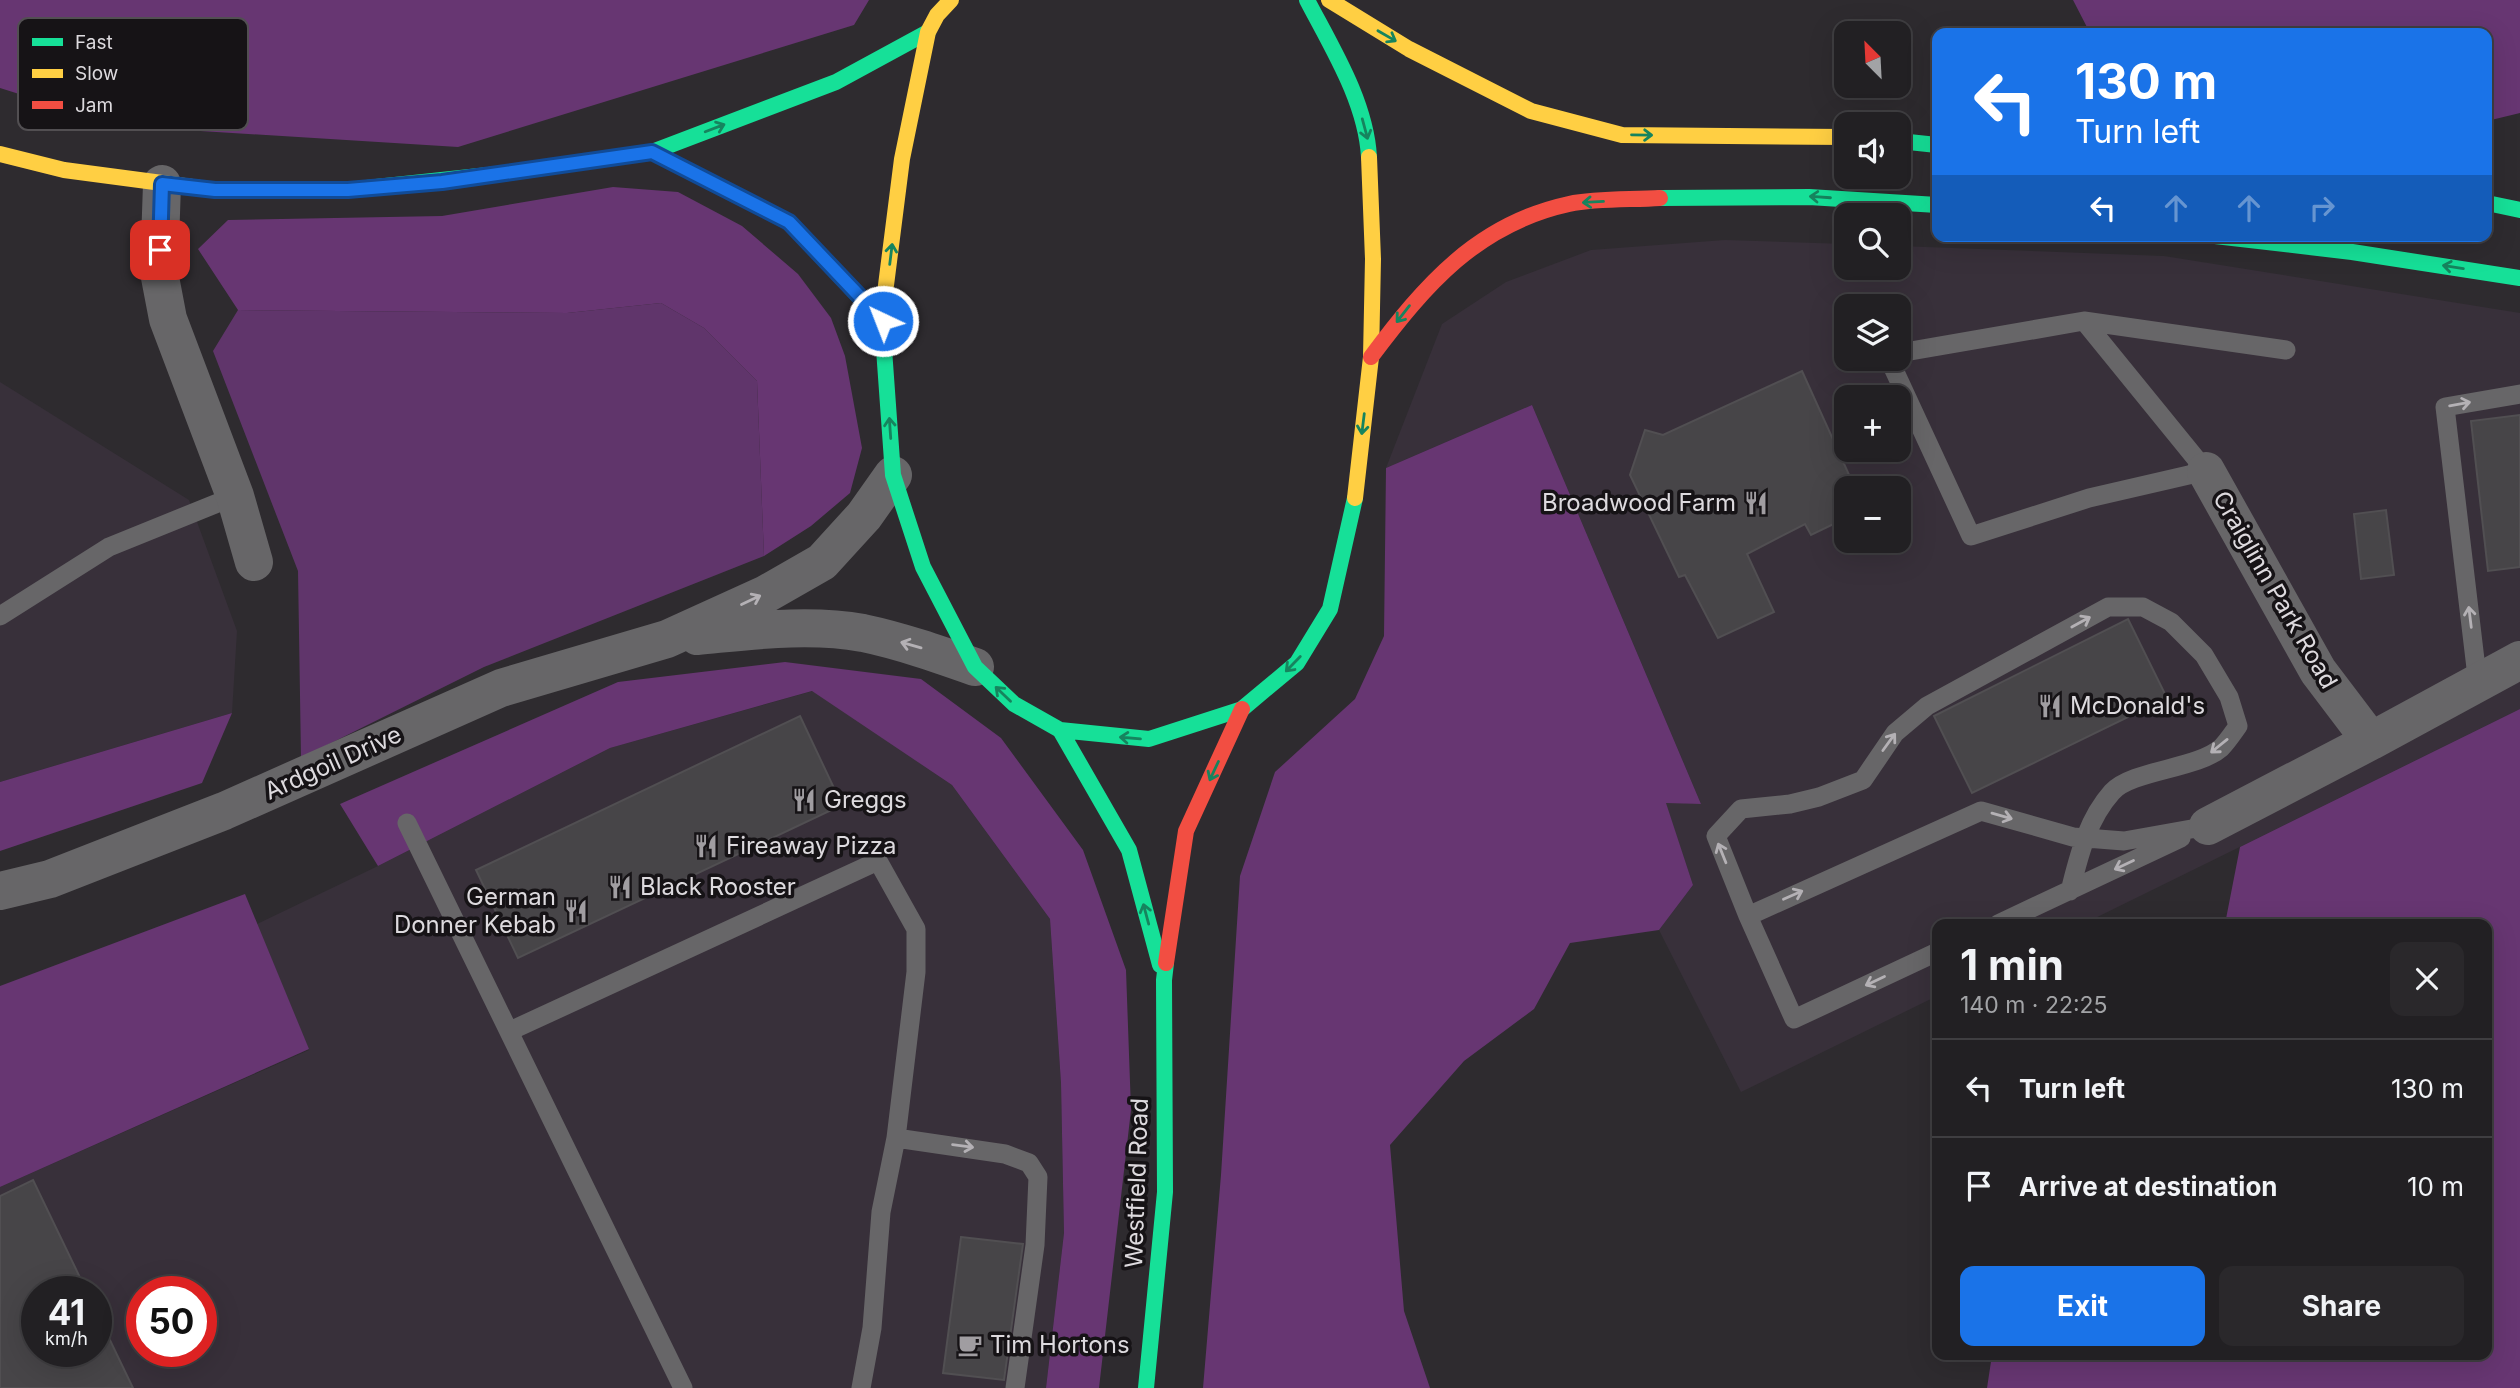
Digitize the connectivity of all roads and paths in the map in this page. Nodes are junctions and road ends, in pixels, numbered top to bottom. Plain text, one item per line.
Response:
1 (951, 0) edge
2 (1307, 0) edge
3 (1329, 0) edge
4 (938, 8) edge
5 (928, 33) junction
6 (1834, 137) edge
7 (1911, 142) edge
8 (1932, 144) edge
9 (652, 152) junction
10 (0, 154) edge
11 (162, 184) junction
12 (2492, 204) edge
13 (1932, 205) edge
14 (2520, 210) edge
15 (2266, 242) edge
16 (2520, 278) edge
17 (883, 321) junction
18 (2084, 321) junction
19 (2286, 350) dead end
20 (1911, 351) edge
21 (1371, 357) junction
22 (1895, 371) edge
23 (2520, 394) edge
24 (2206, 471) junction
25 (893, 475) junction
26 (235, 496) junction
27 (254, 562) dead end
28 (0, 616) edge
29 (667, 639) junction
30 (2520, 660) edge
31 (975, 667) junction
32 (2478, 685) junction
33 (1242, 709) junction
34 (1060, 730) junction
35 (2371, 741) junction
36 (407, 823) dead end
37 (2208, 826) junction
38 (2084, 838) junction
39 (0, 891) edge
40 (2070, 891) junction
41 (1748, 916) junction
42 (2009, 919) edge
43 (1932, 954) edge
44 (1164, 980) junction
45 (510, 1031) junction
46 (896, 1138) junction
47 (683, 1388) edge
48 (861, 1388) edge
49 (1015, 1388) edge
50 (1146, 1388) edge

1 - 4 main road
2 -> 21 main road
3 -> 6 main road
4 - 5 main road
9 -> 5 main road
17 -> 5 main road
7 - 8 main road
9 - 11 main road
9 - 17 main road
10 - 11 main road
11 - 26 street
12 - 14 main road
13 -> 21 main road
16 -> 15 main road
25 -> 17 main road
18 - 19 lane
18 - 20 lane
18 - 24 lane
21 -> 33 main road
22 - 24 lane
32 -> 23 lane
24 - 35 street, Craiglinn Park Road
29 -> 25 street, Ardgoil Drive
25 - 31 main road
26 - 27 street
26 - 28 lane
31 -> 29 street, Ardgoil Drive
29 - 39 street, Ardgoil Drive
30 - 32 street
34 -> 31 main road
32 - 35 street
33 -> 34 main road
33 -> 44 main road, Westfield Road
44 -> 34 main road, Westfield Road
35 - 37 street
36 - 45 lane
37 - 38 lane
37 -> 40 lane
38 - 40 lane
41 -> 38 lane
41 -> 38 lane
40 - 42 lane
43 -> 41 lane
44 - 50 main road, Westfield Road
45 - 46 lane
45 - 47 lane
46 - 48 lane
46 -> 49 lane

